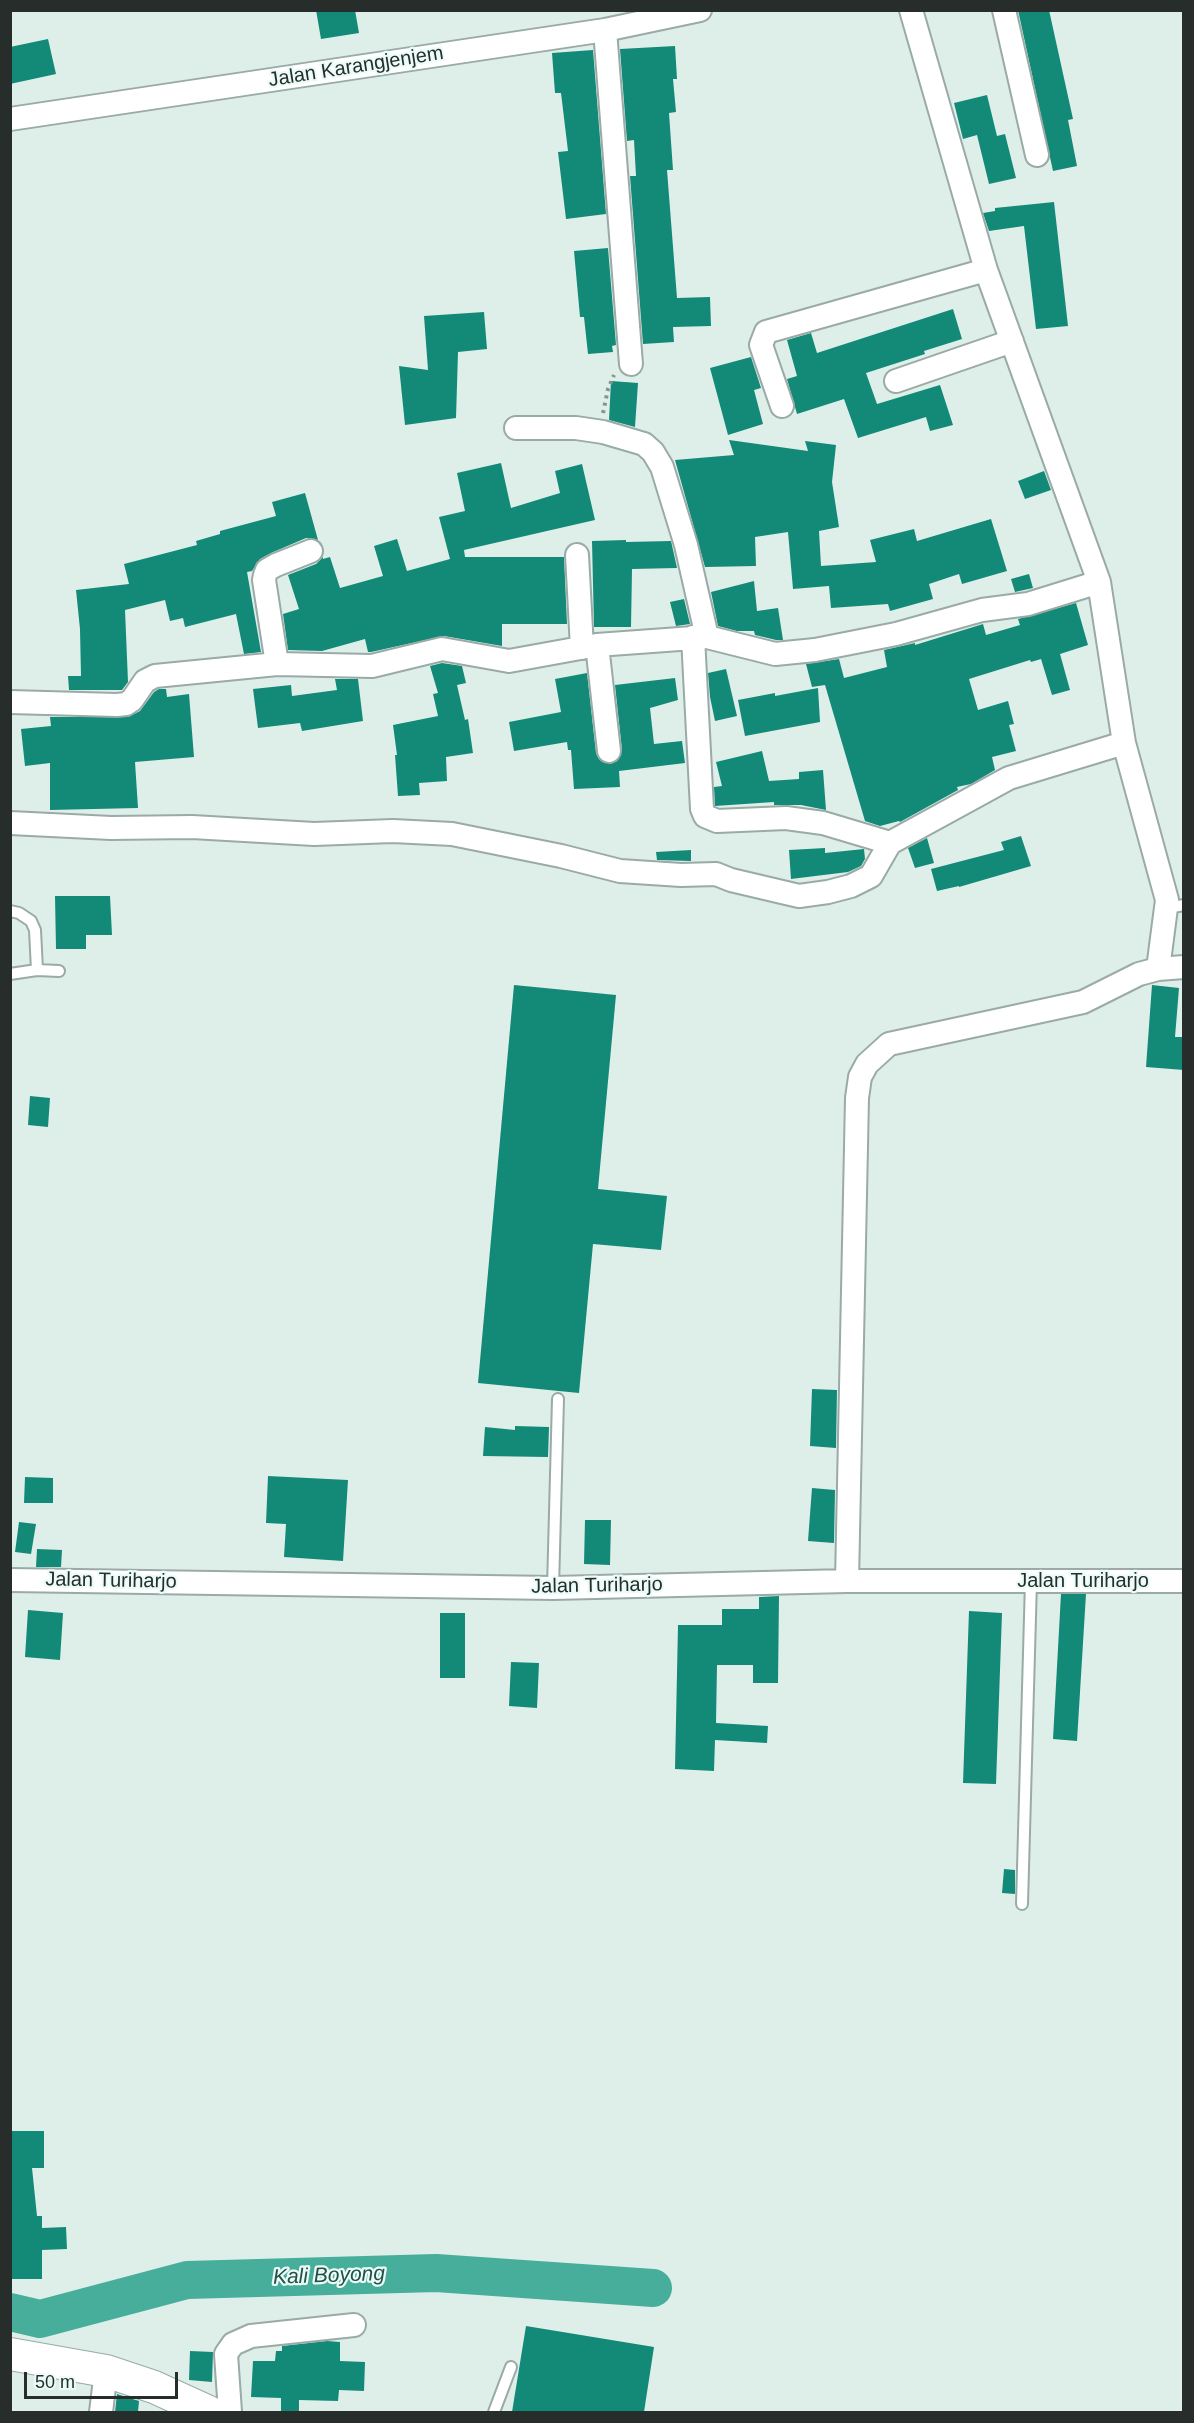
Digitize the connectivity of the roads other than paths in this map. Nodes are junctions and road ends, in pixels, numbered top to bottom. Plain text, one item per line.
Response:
1 (700, 10) edge
2 (911, 10) edge
3 (1004, 10) edge
4 (605, 30) junction
5 (10, 119) edge
6 (1036, 155) dead end
7 (986, 270) junction
8 (1012, 341) junction
9 (631, 364) road end
10 (896, 381) dead end
11 (782, 406) dead end
12 (516, 428) dead end
13 (312, 551) dead end
14 (577, 555) dead end
15 (1099, 582) junction
16 (700, 637) junction
17 (590, 647) junction
18 (277, 664) junction
19 (10, 702) edge
20 (1124, 742) junction
21 (609, 751) dead end
22 (10, 824) edge
23 (890, 843) junction
24 (1175, 907) edge
25 (10, 911) edge
26 (1184, 968) edge
27 (1158, 969) junction
28 (37, 970) junction
29 (59, 971) dead end
30 (10, 974) edge
31 (558, 1399) dead end
32 (10, 1580) edge
33 (847, 1581) junction
34 (1031, 1581) junction
35 (1184, 1581) edge
36 (553, 1588) junction
37 (1022, 1904) dead end
38 (354, 2325) dead end
39 (10, 2354) edge
40 (511, 2367) dead end
41 (106, 2371) junction
42 (100, 2412) edge
43 (209, 2412) edge
44 (230, 2412) edge
45 (494, 2412) edge

1 - 4 street, Jalan Karangjenjem
2 - 7 street
3 - 6 street
4 - 5 street, Jalan Karangjenjem
4 - 9 street
7 - 8 street
7 - 11 street
8 - 10 street
8 - 15 street
12 - 16 street
13 - 18 street
14 - 17 street
15 - 16 street
15 - 20 street
16 - 17 street
16 - 23 street
17 - 18 street
17 - 21 street
18 - 19 street
20 - 23 street
20 - 24 street
22 - 23 street
24 - 27 street
25 - 28 lane
26 - 27 street
27 - 33 street
28 - 29 lane
28 - 30 lane
31 - 36 lane
32 - 36 street, Jalan Turiharjo
33 - 34 street, Jalan Turiharjo
33 - 36 street, Jalan Turiharjo
34 - 35 street, Jalan Turiharjo
34 - 37 lane
38 - 44 street
39 - 41 main road
40 - 45 lane
41 - 42 street
41 - 43 main road

